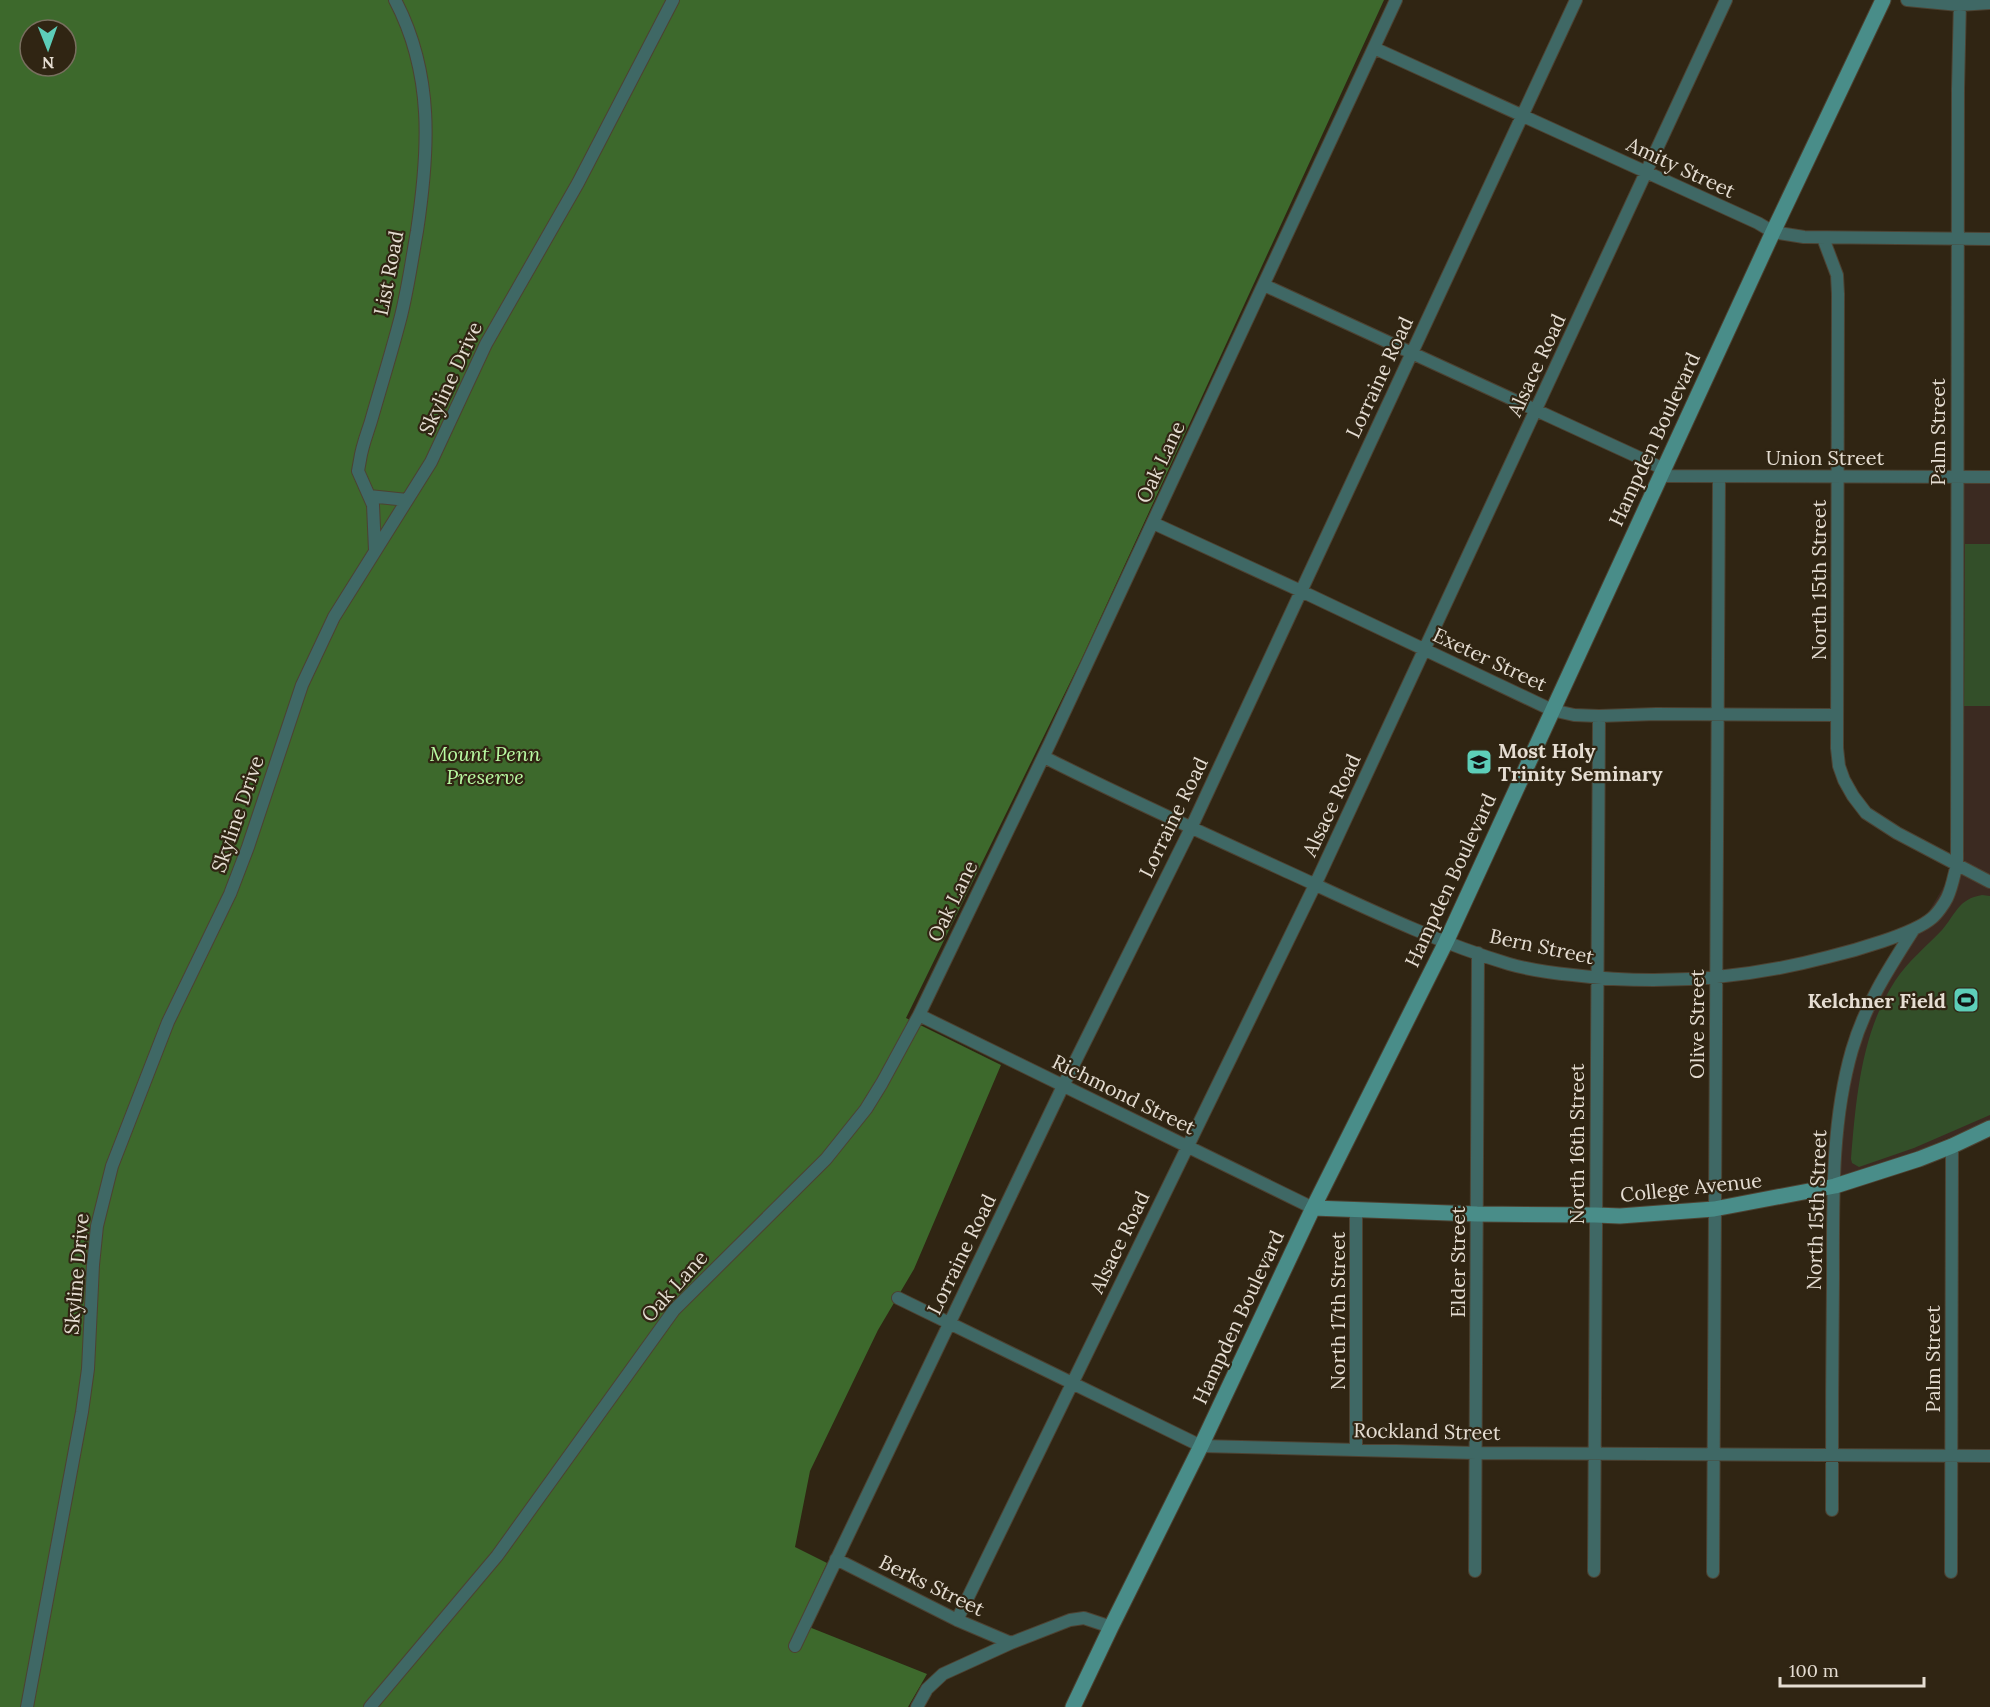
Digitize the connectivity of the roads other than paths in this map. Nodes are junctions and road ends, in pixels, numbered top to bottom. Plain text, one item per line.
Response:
1 (395, 0) edge
2 (673, 0) edge
3 (1396, 0) edge
4 (1576, 0) edge
5 (1726, 0) edge
6 (1883, 0) edge
7 (1907, 0) edge
8 (1960, 3) edge
9 (1990, 3) edge
10 (1374, 48) junction
11 (1523, 115) junction
12 (1646, 172) junction
13 (1773, 232) junction
14 (1822, 238) junction
15 (1957, 239) junction
16 (1990, 239) edge
17 (1264, 285) junction
18 (1412, 353) junction
19 (1536, 410) junction
20 (1662, 473) junction
21 (1719, 477) junction
22 (1838, 477) junction
23 (1956, 477) junction
24 (1990, 477) edge
25 (369, 496) junction
26 (407, 500) junction
27 (1154, 523) junction
28 (375, 551) junction
29 (1301, 591) junction
30 (1424, 650) junction
31 (1552, 710) junction
32 (1717, 715) junction
33 (1837, 715) junction
34 (1599, 716) junction
35 (1044, 757) junction
36 (1191, 828) junction
37 (1957, 864) junction
38 (1990, 882) edge
39 (1315, 885) junction
40 (1914, 929) junction
41 (1446, 942) junction
42 (1478, 953) junction
43 (1596, 978) junction
44 (1715, 979) junction
45 (919, 1015) junction
46 (1064, 1086) junction
47 (1990, 1128) edge
48 (1186, 1146) junction
49 (1952, 1146) junction
50 (1835, 1186) junction
51 (1313, 1208) junction
52 (1714, 1209) junction
53 (1356, 1210) junction
54 (1477, 1214) junction
55 (1596, 1215) junction
56 (898, 1298) dead end
57 (949, 1323) junction
58 (1071, 1383) junction
59 (1201, 1446) junction
60 (1356, 1449) junction
61 (1475, 1453) junction
62 (1594, 1454) junction
63 (1713, 1455) junction
64 (1832, 1455) junction
65 (1951, 1456) junction
66 (1990, 1456) edge
67 (1832, 1510) dead end
68 (836, 1559) junction
69 (1475, 1571) dead end
70 (1594, 1571) dead end
71 (1713, 1572) dead end
72 (1951, 1572) dead end
73 (957, 1620) junction
74 (1111, 1627) junction
75 (1011, 1643) junction
76 (795, 1646) dead end
77 (27, 1707) edge
78 (370, 1707) edge
79 (917, 1707) edge
80 (1073, 1707) edge

1 - 25 street, List Road
2 - 26 street, Skyline Drive
3 - 10 street, Oak Lane
4 - 11 street, Lorraine Road
5 - 12 street, Alsace Road
6 - 13 main road, Hampden Boulevard
7 - 8 street
8 - 9 street
8 - 15 street, Palm Street
10 - 11 street, Amity Street
10 - 17 street, Oak Lane
11 - 12 street, Amity Street
11 - 18 street, Lorraine Road
12 - 13 street, Amity Street
12 - 19 street, Alsace Road
13 - 14 street, Amity Street
13 - 20 main road, Hampden Boulevard
14 - 15 street, Amity Street
14 - 22 street, North 15th Street
15 - 16 street, Amity Street
15 - 23 street, Palm Street
17 - 18 street, Union Street
17 - 27 street, Oak Lane
18 - 19 street, Union Street
18 - 29 street, Lorraine Road
19 - 20 street, Union Street
19 - 30 street, Alsace Road
20 - 21 street, Union Street
20 - 31 main road, Hampden Boulevard
21 - 22 street, Union Street
21 - 32 street, Olive Street
22 - 23 street, Union Street
22 - 33 street, North 15th Street
23 - 24 street, Union Street
23 - 37 street, Palm Street
25 - 26 street
25 - 28 street, List Road
26 - 28 street, Skyline Drive
27 - 29 street, Exeter Street
27 - 35 street, Oak Lane
28 - 77 street, Skyline Drive
29 - 30 street, Exeter Street
29 - 36 street, Lorraine Road
30 - 31 street, Exeter Street
30 - 39 street, Alsace Road
31 - 34 street, Exeter Street
31 - 41 main road, Hampden Boulevard
32 - 33 street, Exeter Street
32 - 34 street, Exeter Street
32 - 44 street, Olive Street
33 - 37 street, North 15th Street
34 - 43 street, North 16th Street
35 - 36 street, Bern Street
35 - 45 street, Oak Lane
36 - 39 street, Bern Street
36 - 46 street, Lorraine Road
37 - 38 street
37 - 40 street, Bern Street
39 - 41 street, Bern Street
39 - 48 street, Alsace Road
40 - 44 street, Bern Street
40 - 50 street, North 15th Street
41 - 42 street, Bern Street
41 - 51 main road, Hampden Boulevard
42 - 43 street, Bern Street
42 - 54 street, Elder Street
43 - 44 street, Bern Street
43 - 55 street, North 16th Street
44 - 52 street, Olive Street
45 - 46 street, Richmond Street
45 - 78 street, Oak Lane
46 - 48 street, Richmond Street
46 - 57 street, Lorraine Road
47 - 49 main road, College Avenue
48 - 51 street, Richmond Street
48 - 58 street, Alsace Road
49 - 50 main road, College Avenue
49 - 65 street, Palm Street
50 - 52 main road, College Avenue
50 - 64 street, North 15th Street
51 - 53 main road, College Avenue
51 - 59 main road, Hampden Boulevard
52 - 55 main road, College Avenue
52 - 63 street, Olive Street
53 - 54 main road, College Avenue
53 - 60 street, North 17th Street
54 - 55 main road, College Avenue
54 - 61 street, Elder Street
55 - 62 street, North 16th Street
56 - 57 street, Rockland Street
57 - 58 street, Rockland Street
57 - 68 street, Lorraine Road
58 - 59 street, Rockland Street
58 - 73 street, Alsace Road
59 - 60 street, Rockland Street
59 - 74 main road, Hampden Boulevard
60 - 61 street, Rockland Street
61 - 62 street, Rockland Street
61 - 69 street, Elder Street
62 - 63 street, Rockland Street
62 - 70 street, North 16th Street
63 - 64 street, Rockland Street
63 - 71 street, Olive Street
64 - 65 street, Rockland Street
64 - 67 street, North 15th Street
65 - 66 street, Rockland Street
65 - 72 street, Palm Street
68 - 73 street, Berks Street
68 - 76 street, Lorraine Road
73 - 75 street, Berks Street
74 - 75 street
74 - 80 main road, Hampden Boulevard
75 - 79 street

